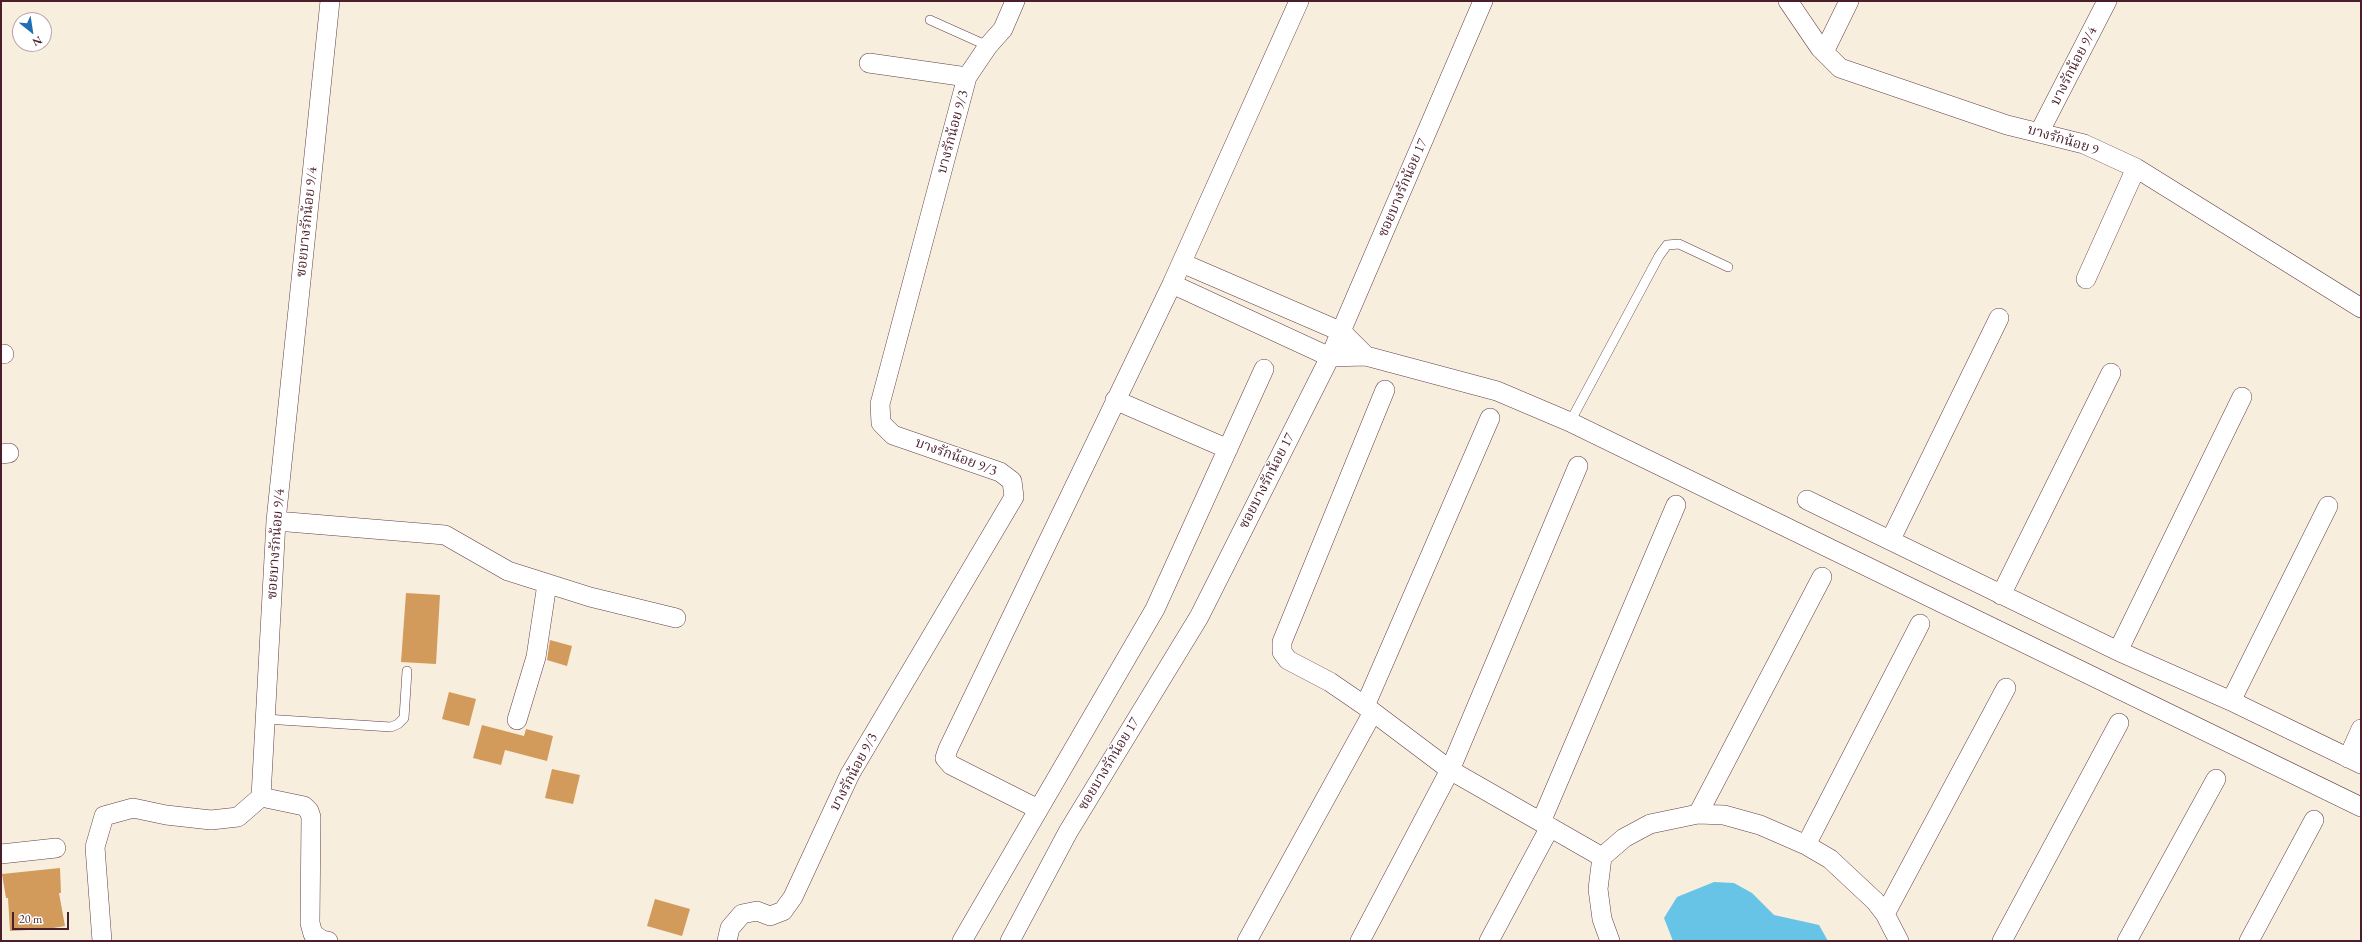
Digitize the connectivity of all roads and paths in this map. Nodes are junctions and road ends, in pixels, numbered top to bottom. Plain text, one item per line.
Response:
1 (330, 1) edge
2 (1015, 1) edge
3 (1299, 1) edge
4 (1482, 1) edge
5 (1788, 1) edge
6 (1849, 1) edge
7 (2107, 1) edge
8 (930, 20) dead end
9 (988, 46) junction
10 (1824, 52) junction
11 (869, 63) dead end
12 (967, 76) junction
13 (2040, 132) junction
14 (2136, 168) junction
15 (1182, 263) junction
16 (1728, 267) dead end
17 (2086, 279) dead end
18 (1172, 284) junction
19 (2361, 308) edge
20 (1998, 318) dead end
21 (1342, 332) junction
22 (1366, 356) junction
23 (1330, 357) junction
24 (1264, 369) dead end
25 (2111, 373) dead end
26 (1385, 390) dead end
27 (2242, 397) dead end
28 (1115, 400) junction
29 (1490, 418) dead end
30 (1570, 422) junction
31 (1228, 449) junction
32 (1578, 466) dead end
33 (1807, 500) dead end
34 (1676, 505) dead end
35 (2328, 506) dead end
36 (276, 521) junction
37 (1891, 539) junction
38 (1822, 578) dead end
39 (547, 584) junction
40 (2001, 595) junction
41 (676, 618) dead end
42 (1920, 624) dead end
43 (2118, 651) junction
44 (407, 671) dead end
45 (2006, 688) dead end
46 (2231, 701) junction
47 (1369, 709) junction
48 (265, 719) junction
49 (517, 720) dead end
50 (2119, 723) dead end
51 (2361, 729) edge
52 (2355, 761) edge
53 (1450, 770) junction
54 (2216, 779) dead end
55 (261, 797) junction
56 (2361, 807) edge
57 (1038, 809) junction
58 (1698, 814) junction
59 (2314, 820) dead end
60 (1545, 825) junction
61 (1806, 845) junction
62 (56, 848) dead end
63 (1, 854) edge
64 (1602, 858) junction
65 (1885, 914) junction
66 (102, 941) edge
67 (328, 941) edge
68 (728, 941) edge
69 (962, 941) edge
70 (1010, 941) edge
71 (1247, 941) edge
72 (1360, 941) edge
73 (1489, 941) edge
74 (1610, 941) edge
75 (1899, 941) edge
76 (2002, 941) edge
77 (2127, 941) edge
78 (2249, 941) edge

1 - 36 street, ซอยบางรักน้อย 9/4
2 - 9 street, บางรักน้อย 9/3
3 - 15 street
4 - 21 street, ซอยบางรักน้อย 17
5 - 10 street, บางรักน้อย 9
6 - 10 street
7 - 13 street, บางรักน้อย 9/4
8 - 9 lane
9 - 12 street, บางรักน้อย 9/3
10 - 13 street, บางรักน้อย 9
11 - 12 street
12 - 68 street, บางรักน้อย 9/3
13 - 14 street, บางรักน้อย 9
14 - 17 street
14 - 19 street, บางรักน้อย 9
15 - 18 street
15 - 21 street
16 - 30 lane
18 - 23 street
18 - 28 street
20 - 37 street
21 - 22 street
21 - 23 street, ซอยบางรักน้อย 17
22 - 23 street
22 - 30 street
23 - 70 street, ซอยบางรักน้อย 17
24 - 31 street
25 - 40 street
26 - 47 street
27 - 43 street
28 - 31 street
28 - 57 street
29 - 47 street
30 - 56 street
31 - 57 street
32 - 53 street
33 - 37 street
34 - 60 street
35 - 46 street
36 - 39 street
36 - 48 street, ซอยบางรักน้อย 9/4
37 - 40 street
38 - 58 street
39 - 41 street
39 - 49 street
40 - 43 street
42 - 61 street
43 - 46 street
44 - 48 lane
45 - 65 street
46 - 52 street
47 - 53 street
47 - 71 street
48 - 55 street, ซอยบางรักน้อย 9/4
50 - 76 street
51 - 52 street
53 - 60 street
53 - 72 street
54 - 77 street
55 - 66 street
55 - 67 street
57 - 69 street
58 - 61 street
58 - 64 street
59 - 78 street
60 - 64 street
60 - 73 street
61 - 65 street
62 - 63 street
64 - 74 street
65 - 75 street

